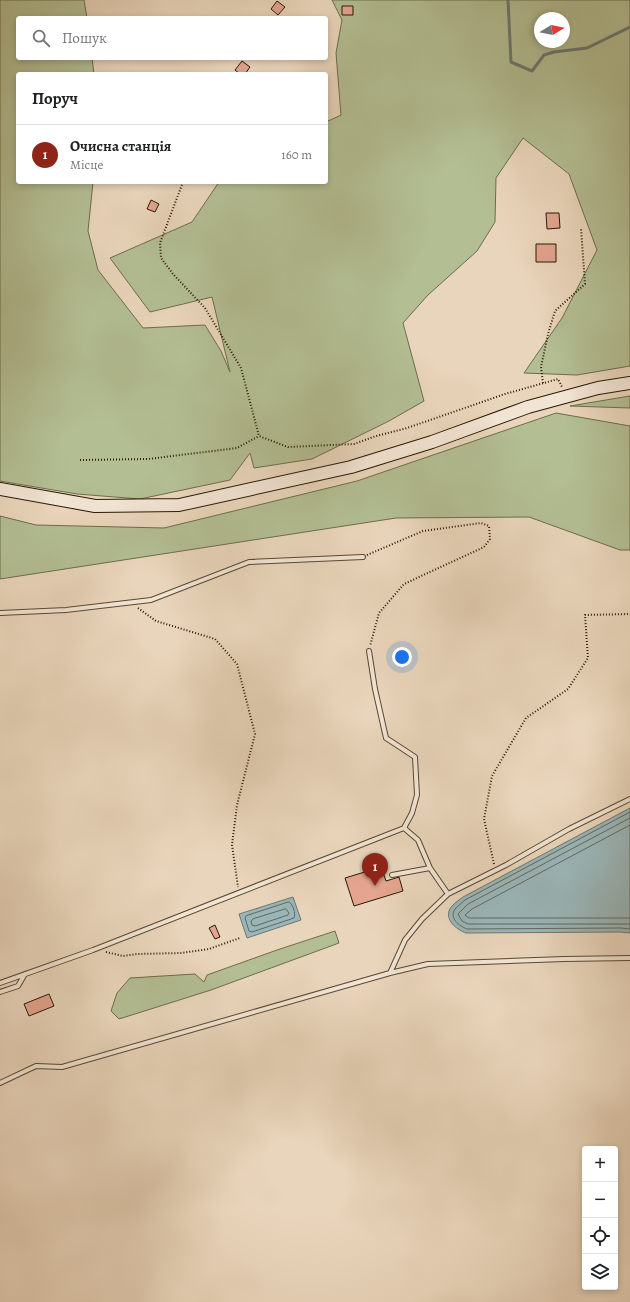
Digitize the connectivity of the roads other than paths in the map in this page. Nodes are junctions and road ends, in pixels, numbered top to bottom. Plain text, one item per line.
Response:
1 (630, 383) edge
2 (0, 489) edge
3 (363, 557) road end
4 (0, 613) edge
5 (369, 651) road end
6 (630, 799) edge
7 (404, 828) junction
8 (430, 868) junction
9 (392, 875) dead end
10 (448, 894) junction
11 (630, 958) edge
12 (390, 973) junction
13 (25, 974) junction
14 (0, 982) edge
15 (0, 992) edge
16 (0, 1083) edge

1 - 2 main road
3 - 4 lane
5 - 7 lane
6 - 10 lane
7 - 8 lane
7 - 13 lane
8 - 9 lane
8 - 10 lane
10 - 12 lane
11 - 12 lane
12 - 16 lane
13 - 14 lane
13 - 15 lane

